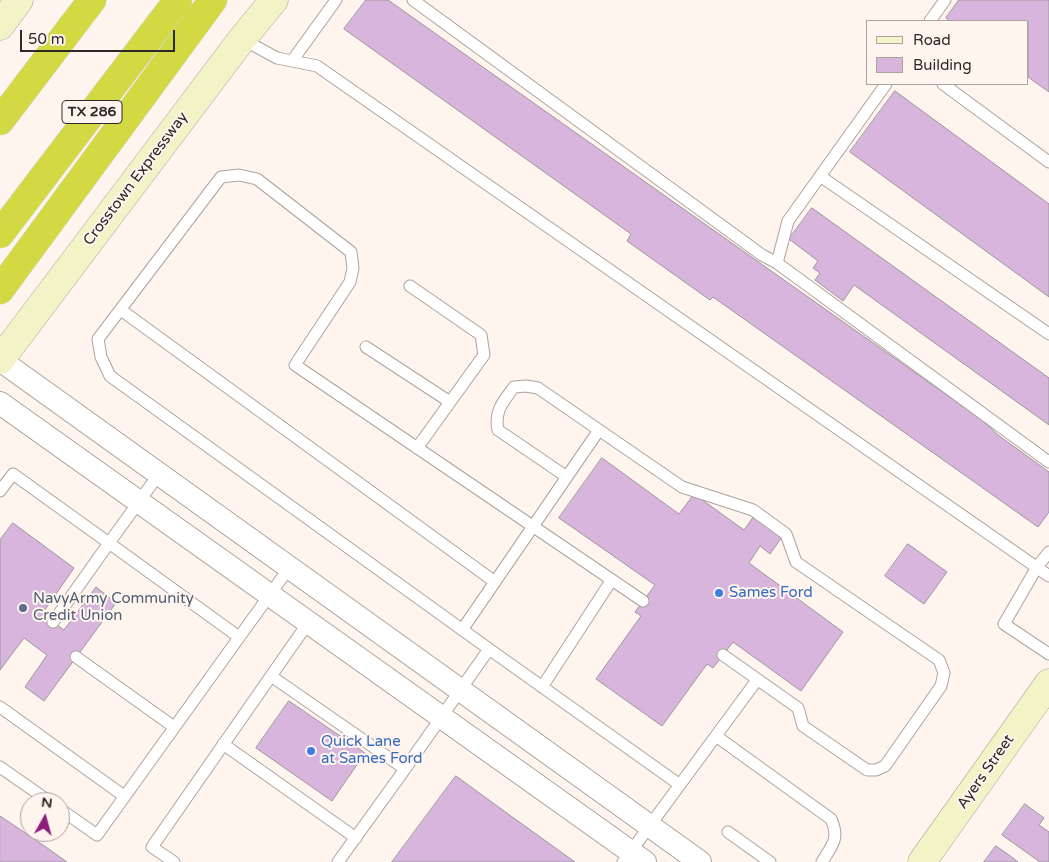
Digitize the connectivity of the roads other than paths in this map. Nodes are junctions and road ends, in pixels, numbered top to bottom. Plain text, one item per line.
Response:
1 (19, 0) edge
2 (92, 0) edge
3 (178, 0) edge
4 (213, 0) edge
5 (274, 0) edge
6 (336, 0) edge
7 (413, 0) edge
8 (946, 0) edge
9 (931, 20) edge
10 (0, 26) edge
11 (242, 39) junction
12 (292, 61) junction
13 (885, 85) edge
14 (944, 85) edge
15 (0, 121) edge
16 (1049, 162) edge
17 (820, 176) junction
18 (0, 234) edge
19 (778, 263) junction
20 (410, 286) dead end
21 (0, 290) edge
22 (121, 310) junction
23 (1049, 334) edge
24 (366, 347) dead end
25 (0, 360) edge
26 (450, 402) junction
27 (0, 403) edge
28 (599, 430) junction
29 (417, 448) junction
30 (1049, 462) edge
31 (159, 474) junction
32 (566, 477) junction
33 (0, 491) edge
34 (139, 502) junction
35 (532, 527) junction
36 (109, 544) junction
37 (1049, 552) edge
38 (1037, 567) junction
39 (289, 568) junction
40 (1049, 576) edge
41 (611, 581) junction
42 (495, 582) junction
43 (270, 595) junction
44 (643, 602) dead end
45 (53, 622) dead end
46 (308, 623) junction
47 (462, 630) junction
48 (239, 637) junction
49 (489, 649) junction
50 (1049, 654) edge
51 (723, 655) dead end
52 (76, 657) dead end
53 (271, 676) junction
54 (757, 680) junction
55 (1049, 683) edge
56 (542, 687) junction
57 (461, 691) junction
58 (0, 707) edge
59 (442, 718) junction
60 (174, 727) junction
61 (716, 736) junction
62 (222, 744) junction
63 (0, 767) edge
64 (405, 769) junction
65 (680, 785) junction
66 (36, 792) edge
67 (124, 796) junction
68 (70, 816) edge
69 (650, 826) junction
70 (728, 832) dead end
71 (356, 838) junction
72 (633, 859) edge
73 (174, 862) edge
74 (338, 862) edge
75 (700, 862) edge
76 (770, 862) edge
77 (822, 862) edge
78 (922, 862) edge

1 - 10 main road
2 - 15 highway
3 - 18 highway, TX 286
4 - 21 highway
5 - 11 main road, Crosstown Expressway
6 - 12 lane
7 - 19 lane
8 - 9 lane
11 - 12 lane
11 - 25 main road, Crosstown Expressway
12 - 38 lane
13 - 17 lane
14 - 16 lane
17 - 19 lane
17 - 23 lane
19 - 30 lane
20 - 26 lane
22 - 29 lane
22 - 42 lane
22 - 47 lane
24 - 26 lane
25 - 31 street
26 - 29 lane
27 - 34 street
28 - 32 lane
28 - 32 lane
28 - 54 lane
29 - 35 lane
31 - 34 lane
31 - 39 street
32 - 35 lane
33 - 36 lane
34 - 36 lane
34 - 43 street
35 - 41 lane
35 - 42 lane
36 - 45 lane
36 - 48 lane
37 - 38 lane
38 - 40 lane
38 - 50 lane
39 - 43 lane
39 - 57 street
41 - 44 lane
41 - 56 lane
42 - 47 lane
43 - 46 street
43 - 48 lane
46 - 53 lane
46 - 59 street
47 - 49 lane
48 - 60 lane
49 - 56 lane
49 - 57 lane
51 - 54 lane
52 - 60 lane
53 - 62 lane
53 - 64 lane
54 - 61 lane
55 - 78 main road, Ayers Street
56 - 65 lane
57 - 59 lane
57 - 69 street
58 - 67 lane
59 - 64 lane
59 - 72 street
60 - 67 lane
61 - 65 lane
61 - 77 lane
62 - 71 lane
62 - 73 lane
63 - 66 lane
64 - 71 lane
65 - 69 lane
67 - 68 lane
69 - 72 lane
69 - 75 street
70 - 76 lane
71 - 74 lane

